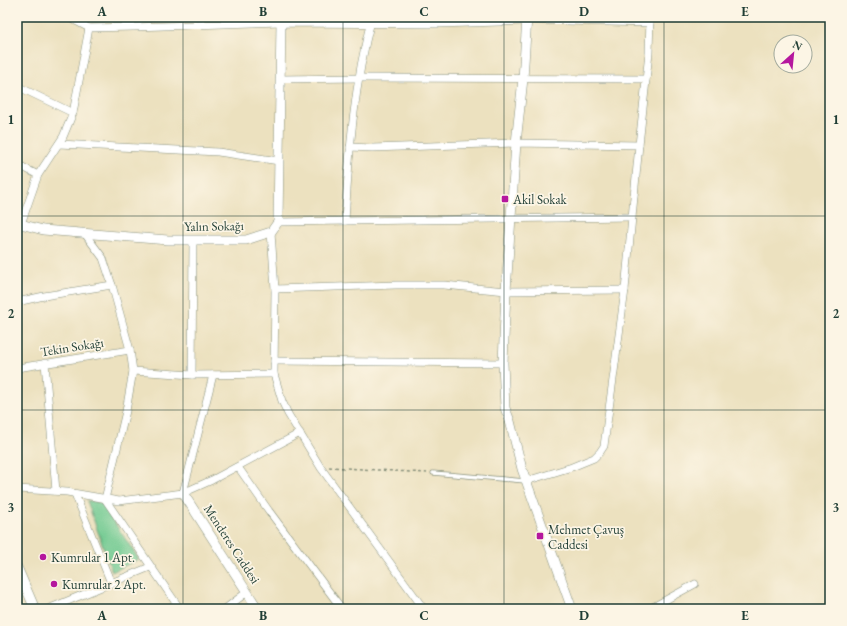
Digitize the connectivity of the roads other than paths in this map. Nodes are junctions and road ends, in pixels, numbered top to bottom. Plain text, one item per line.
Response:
1 (68, 17) edge
2 (527, 19) edge
3 (371, 20) edge
4 (650, 20) edge
5 (281, 22) junction
6 (90, 28) junction
7 (360, 78) junction
8 (523, 78) junction
9 (280, 79) junction
10 (646, 79) junction
11 (17, 86) edge
12 (73, 114) junction
13 (516, 143) junction
14 (59, 144) junction
15 (639, 145) junction
16 (350, 147) junction
17 (279, 162) junction
18 (17, 164) edge
19 (38, 175) junction
20 (632, 217) junction
21 (510, 218) junction
22 (345, 221) junction
23 (278, 222) junction
24 (18, 223) edge
25 (271, 232) junction
26 (85, 234) junction
27 (193, 240) junction
28 (112, 285) junction
29 (275, 289) junction
30 (625, 290) junction
31 (506, 291) junction
32 (17, 302) edge
33 (130, 350) junction
34 (274, 361) junction
35 (45, 363) junction
36 (503, 363) junction
37 (17, 368) edge
38 (133, 371) junction
39 (274, 374) junction
40 (192, 375) junction
41 (213, 375) junction
42 (300, 433) junction
43 (238, 467) junction
44 (433, 473) road end
45 (526, 481) junction
46 (17, 489) edge
47 (56, 491) junction
48 (183, 493) junction
49 (75, 494) junction
50 (105, 499) junction
51 (17, 567) edge
52 (150, 567) junction
53 (111, 584) junction
54 (695, 584) dead end
55 (247, 592) junction
56 (35, 609) edge
57 (48, 609) edge
58 (180, 609) edge
59 (224, 609) edge
60 (258, 609) edge
61 (342, 609) edge
62 (424, 609) edge
63 (572, 609) edge
64 (649, 609) edge

1 - 6 street
2 - 3 street
2 - 4 street
2 - 8 street
3 - 5 street
3 - 7 street
4 - 10 street
5 - 6 street
5 - 9 street
6 - 12 street
7 - 8 street
7 - 9 street
7 - 16 street
8 - 10 street
8 - 13 street
9 - 17 street
10 - 15 street
11 - 12 street
12 - 14 street
13 - 15 street
13 - 16 street
13 - 21 street
14 - 17 street
14 - 19 street
15 - 20 street
16 - 22 street
17 - 23 street
18 - 19 street
19 - 24 street
20 - 21 street
20 - 30 street
21 - 22 street
21 - 31 street
22 - 23 street
23 - 25 street
24 - 26 street, Yalın Sokağı
25 - 27 street, Yalın Sokağı
25 - 29 street
26 - 27 street, Yalın Sokağı
26 - 28 street
27 - 40 street
28 - 32 street
28 - 33 street
29 - 31 street
29 - 34 street
30 - 31 street
30 - 45 street
31 - 36 street
33 - 35 street, Tekin Sokağı
33 - 38 street
34 - 36 street
34 - 39 street
35 - 37 street, Tekin Sokağı
35 - 47 street
36 - 45 street
38 - 40 street
38 - 50 street
39 - 41 street
39 - 42 street
40 - 41 street
41 - 48 street
42 - 43 street
42 - 62 street
43 - 48 street
43 - 61 street
44 - 45 lane
45 - 63 street
46 - 47 street
47 - 49 street
48 - 50 street
48 - 55 street, Menderes Caddesi
49 - 50 street
49 - 53 street
50 - 52 street
51 - 56 street
52 - 53 street
52 - 58 street
53 - 57 street
54 - 64 street
55 - 59 street
55 - 60 street, Menderes Caddesi

